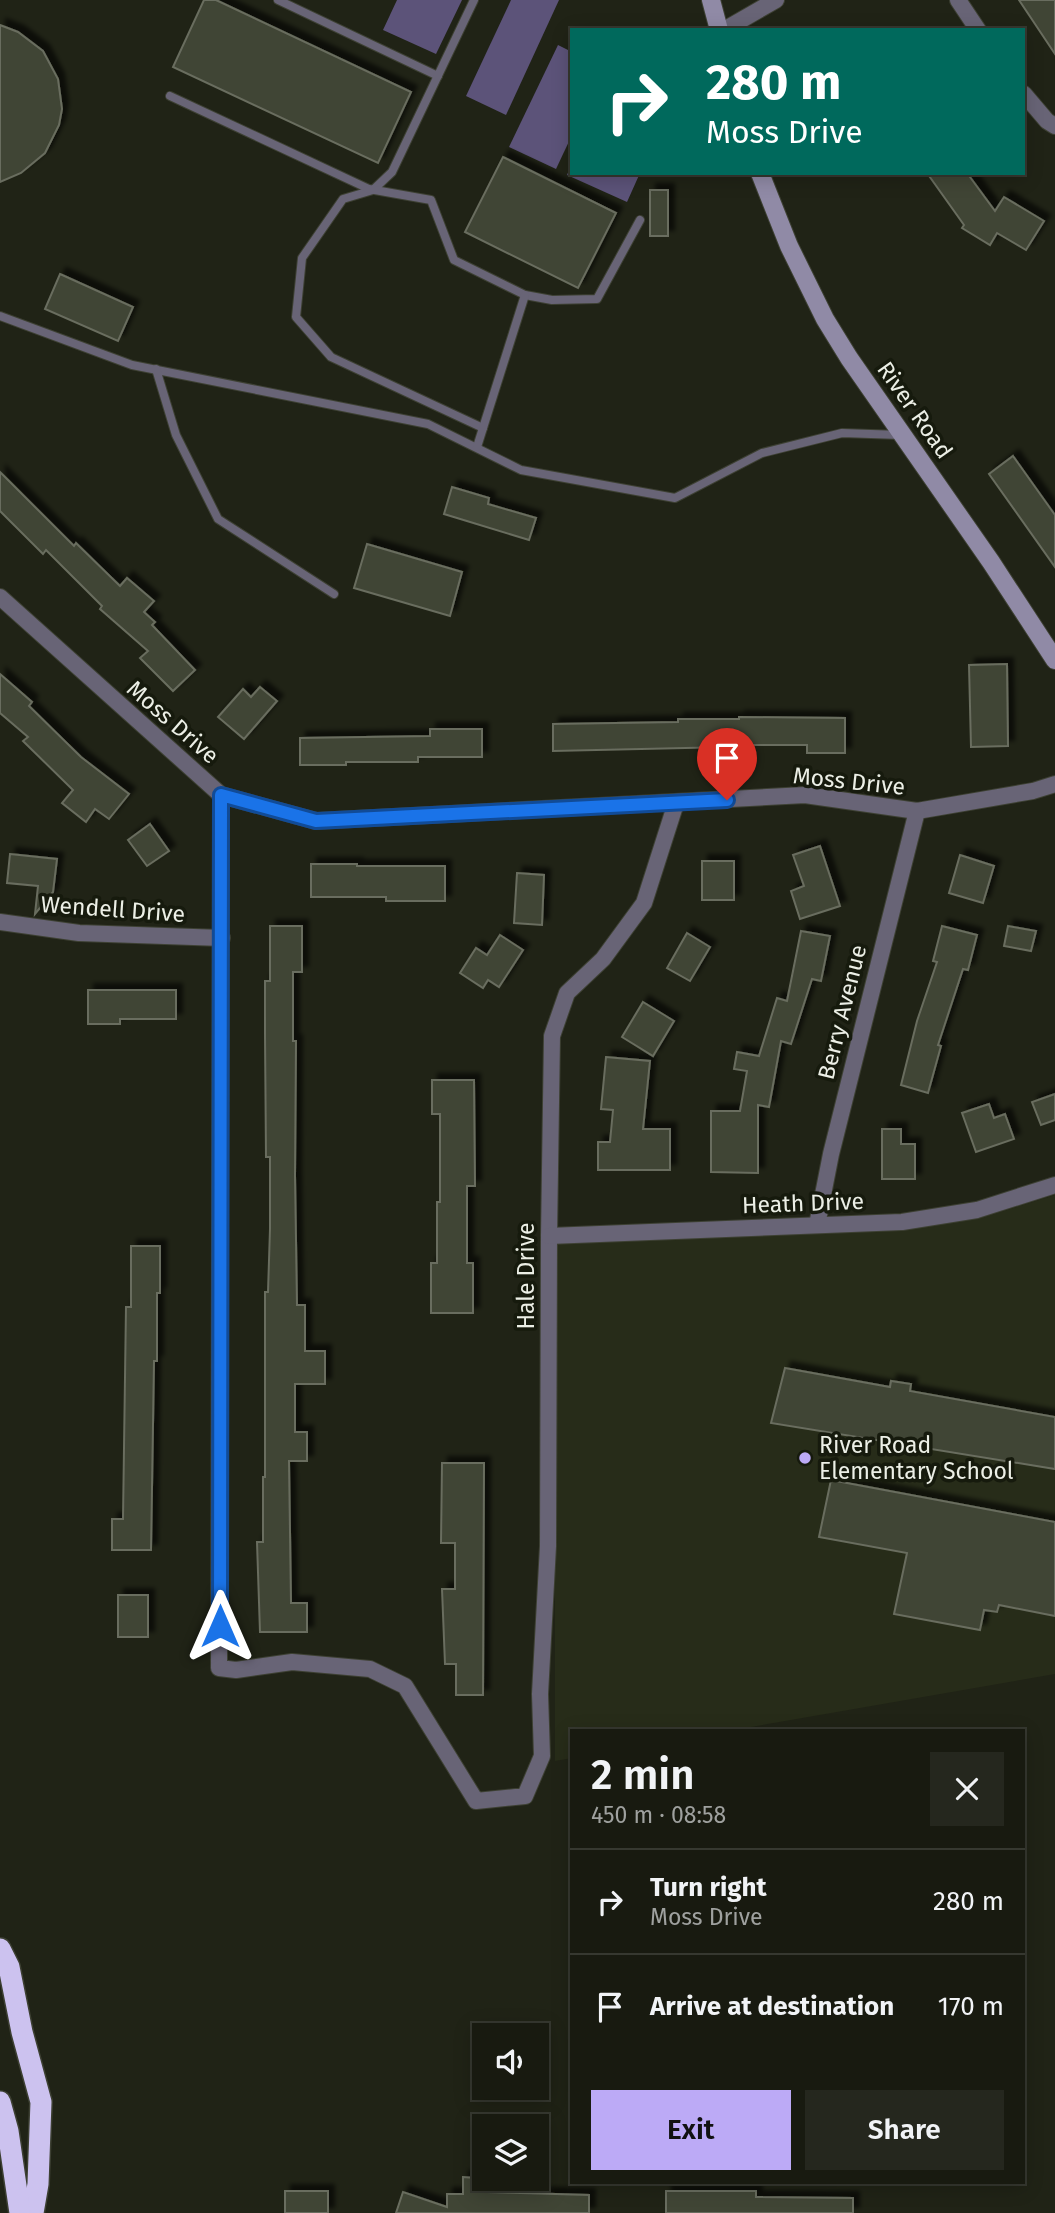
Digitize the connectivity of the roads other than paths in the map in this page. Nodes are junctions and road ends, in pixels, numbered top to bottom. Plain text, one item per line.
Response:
1 (278, 0) edge
2 (474, 0) edge
3 (711, 0) edge
4 (776, 0) edge
5 (958, 0) edge
6 (721, 28) edge
7 (726, 28) edge
8 (977, 28) edge
9 (438, 76) junction
10 (1025, 95) edge
11 (170, 96) dead end
12 (1055, 127) edge
13 (761, 175) edge
14 (373, 190) junction
15 (640, 220) dead end
16 (524, 295) junction
17 (0, 316) edge
18 (156, 369) junction
19 (483, 428) junction
20 (903, 435) junction
21 (477, 447) junction
22 (334, 594) dead end
23 (0, 597) edge
24 (1055, 660) edge
25 (1055, 783) edge
26 (221, 795) junction
27 (676, 803) junction
28 (917, 811) junction
29 (0, 922) edge
30 (222, 938) junction
31 (1055, 1185) edge
32 (817, 1225) junction
33 (548, 1236) junction
34 (0, 1949) edge
35 (0, 2102) edge
36 (20, 2213) edge
37 (33, 2213) edge

1 - 9 lane
2 - 9 lane
3 - 6 main road
4 - 7 street
5 - 8 street
9 - 14 lane
10 - 12 street
11 - 14 lane
13 - 20 main road, River Road
14 - 16 lane
14 - 19 lane
15 - 16 lane
16 - 19 lane
17 - 18 lane
18 - 21 lane
18 - 22 lane
19 - 21 lane
20 - 21 lane
20 - 24 main road, River Road
23 - 26 street, Moss Drive
25 - 28 street, Moss Drive
26 - 27 street, Moss Drive
26 - 30 street
27 - 28 street, Moss Drive
27 - 33 street, Hale Drive
28 - 32 street, Berry Avenue
29 - 30 street, Wendell Drive
30 - 33 street, Hale Drive
31 - 32 street, Heath Drive
32 - 33 street, Heath Drive
34 - 37 highway
35 - 36 highway

